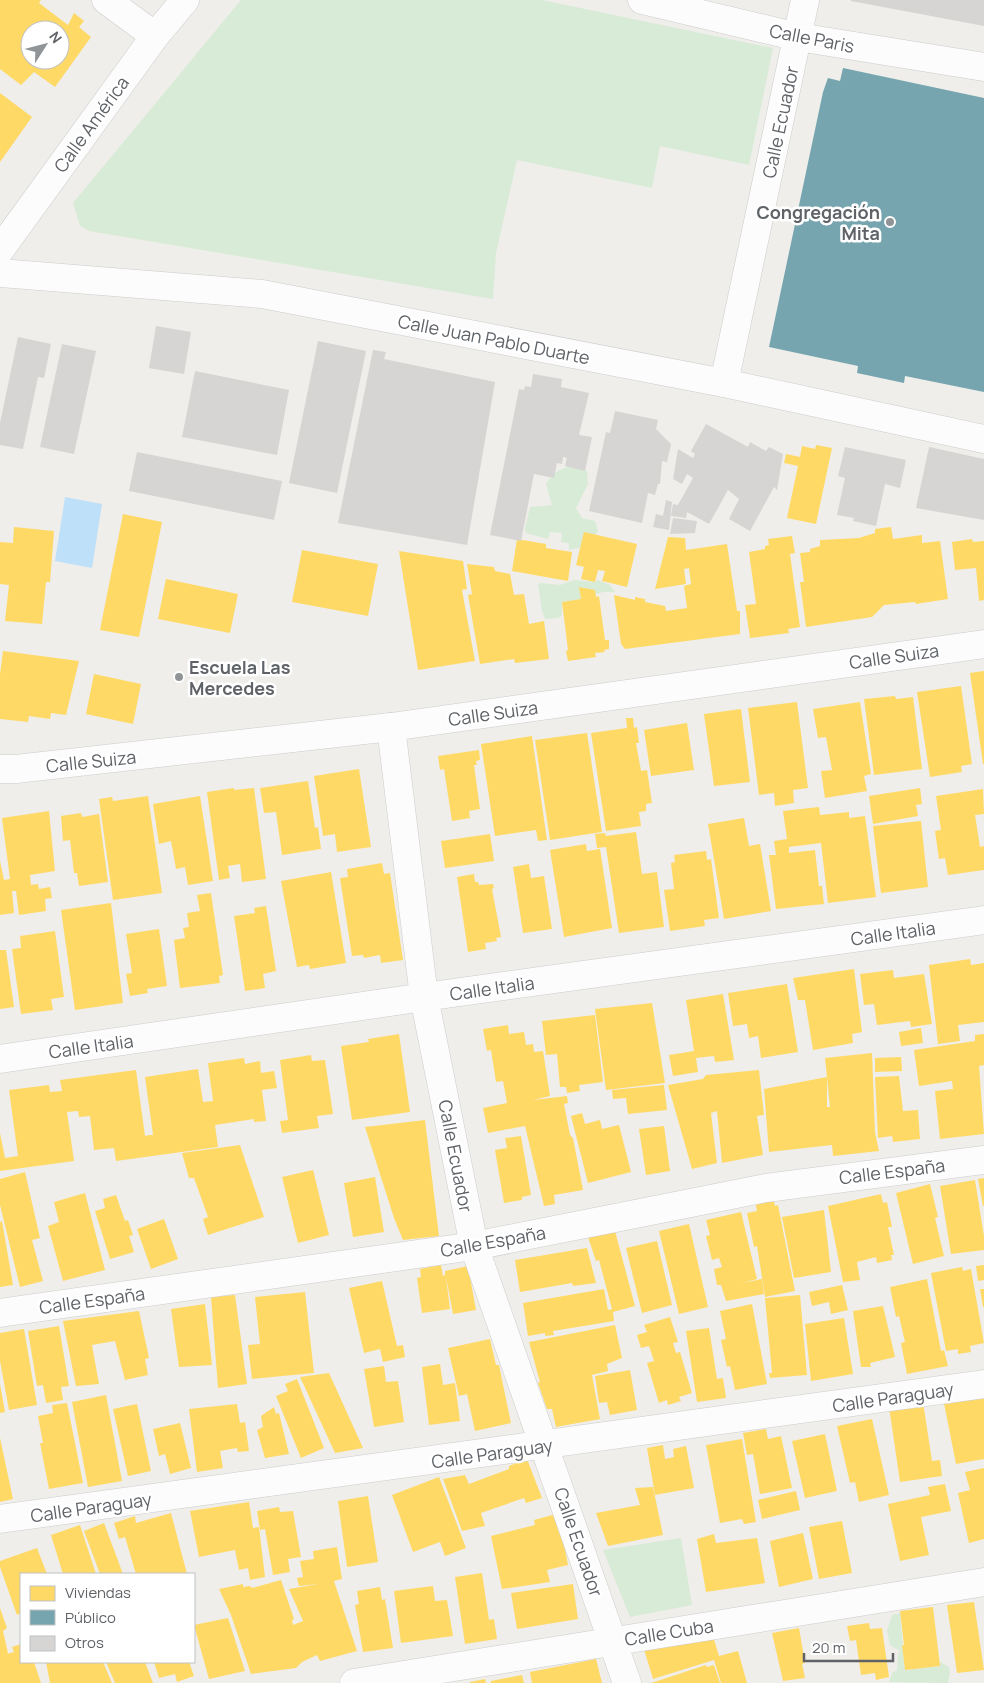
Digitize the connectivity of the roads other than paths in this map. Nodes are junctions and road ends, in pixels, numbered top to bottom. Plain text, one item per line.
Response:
1 (106, 0) edge
2 (185, 0) edge
3 (642, 0) edge
4 (805, 0) edge
5 (155, 36) junction
6 (798, 37) junction
7 (984, 68) edge
8 (0, 250) edge
9 (0, 273) edge
10 (724, 383) junction
11 (984, 439) edge
12 (984, 644) edge
13 (391, 727) junction
14 (0, 769) edge
15 (984, 920) edge
16 (424, 997) junction
17 (0, 1060) edge
18 (984, 1160) edge
19 (474, 1246) junction
20 (0, 1313) edge
21 (984, 1384) edge
22 (546, 1446) junction
23 (0, 1519) edge
24 (984, 1582) edge
25 (614, 1641) junction
26 (354, 1683) edge
27 (627, 1683) edge

1 - 5 street
2 - 5 street, Calle América
3 - 6 street, Calle Paris
4 - 6 street, Calle Ecuador
5 - 8 street, Calle América
6 - 7 street, Calle Paris
6 - 10 street, Calle Ecuador
9 - 10 street, Calle Juan Pablo Duarte
10 - 11 street, Calle Juan Pablo Duarte
12 - 13 street, Calle Suiza
13 - 14 street, Calle Suiza
13 - 16 street, Calle Ecuador
15 - 16 street, Calle Italia
16 - 17 street, Calle Italia
16 - 19 street, Calle Ecuador
18 - 19 street, Calle España
19 - 20 street, Calle España
19 - 22 street, Calle Ecuador
21 - 22 street, Calle Paraguay
22 - 23 street, Calle Paraguay
22 - 25 street, Calle Ecuador
24 - 25 street, Calle Cuba
25 - 26 street, Calle Cuba
25 - 27 street, Calle Ecuador

